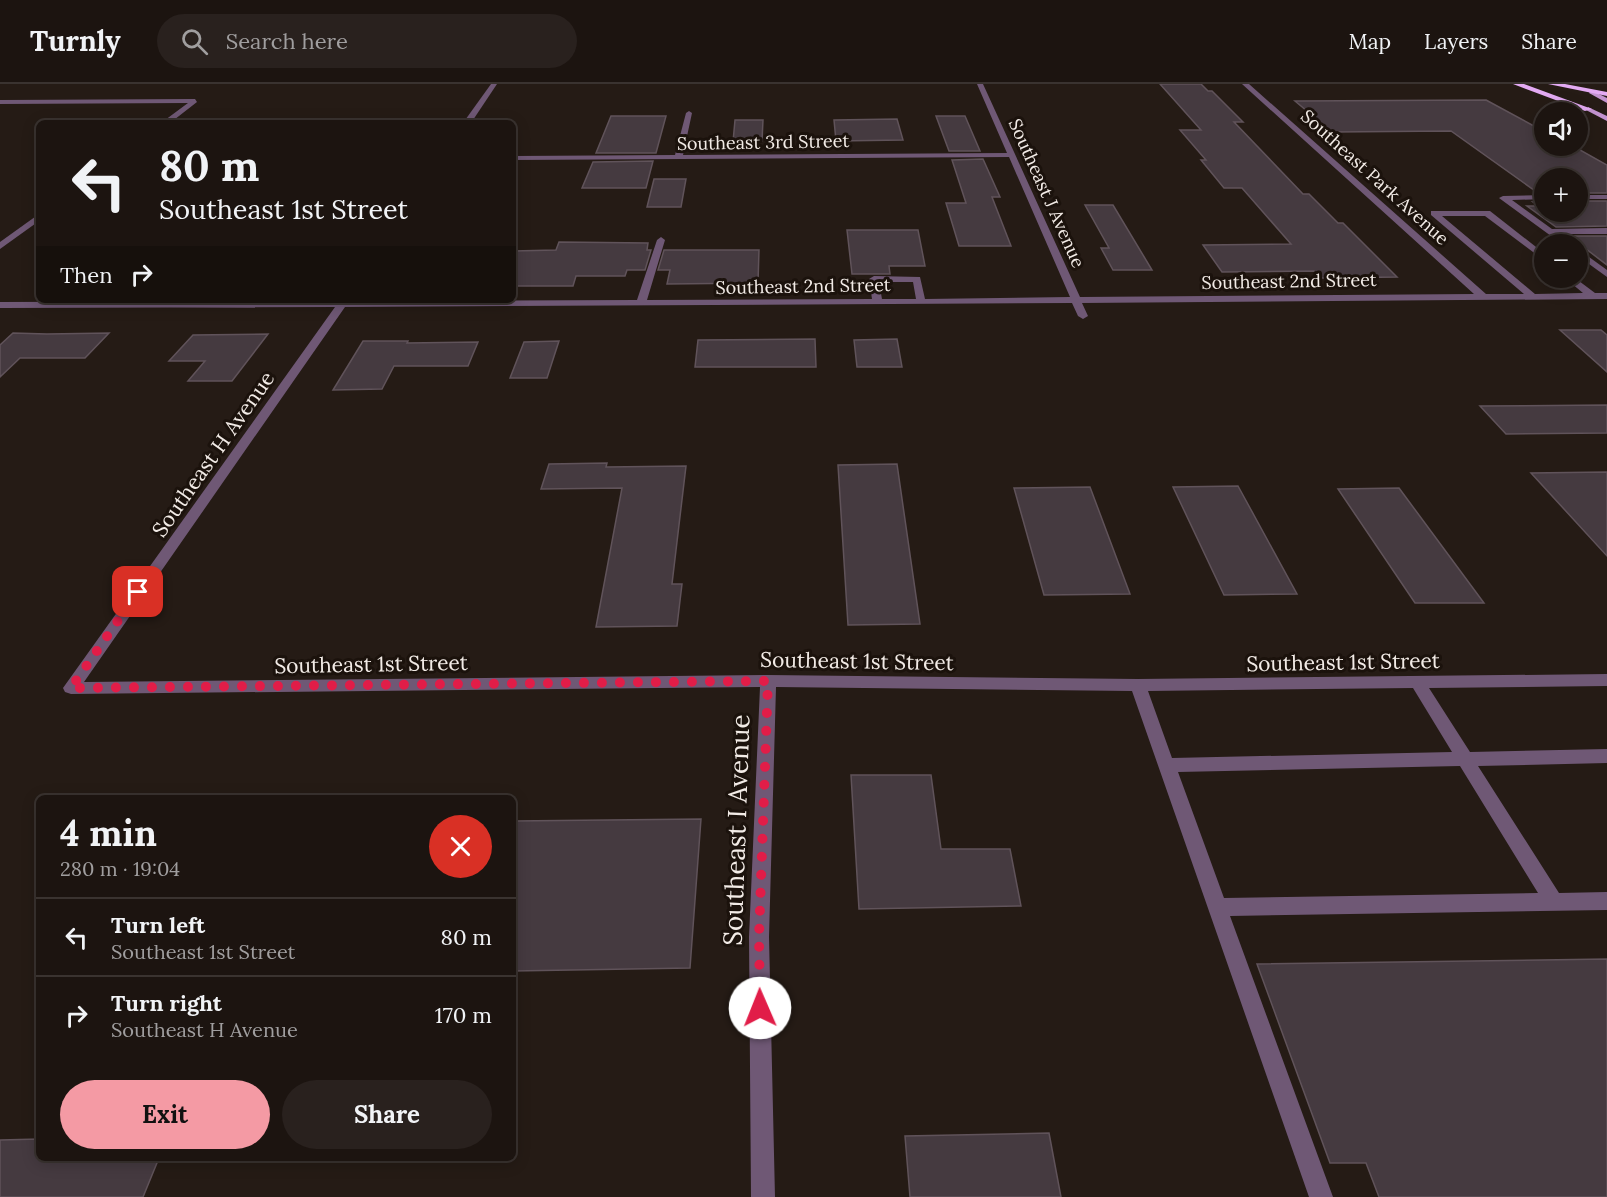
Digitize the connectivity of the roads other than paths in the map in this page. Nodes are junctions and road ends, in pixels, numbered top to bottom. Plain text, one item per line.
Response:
1 (494, 84) edge
2 (980, 84) edge
3 (1245, 84) edge
4 (1517, 84) edge
5 (1543, 84) edge
6 (1552, 84) edge
7 (1575, 84) edge
8 (1591, 92) junction
9 (1607, 94) edge
10 (1607, 101) edge
11 (0, 102) edge
12 (1566, 102) edge
13 (1574, 102) edge
14 (1588, 110) edge
15 (689, 113) dead end
16 (1607, 119) edge
17 (169, 120) edge
18 (469, 120) edge
19 (1013, 155) junction
20 (516, 158) edge
21 (678, 158) junction
22 (1534, 197) edge
23 (1588, 197) edge
24 (1607, 197) edge
25 (36, 219) edge
26 (1534, 220) edge
27 (1536, 222) edge
28 (1607, 231) edge
29 (1550, 232) junction
30 (1553, 234) edge
31 (662, 240) dead end
32 (0, 246) edge
33 (1534, 249) edge
34 (1588, 260) edge
35 (1607, 274) edge
36 (1583, 288) edge
37 (1482, 296) junction
38 (1532, 296) junction
39 (1593, 296) junction
40 (1607, 296) edge
41 (1076, 299) junction
42 (921, 301) junction
43 (877, 302) junction
44 (229, 303) edge
45 (342, 303) edge
46 (516, 303) edge
47 (641, 303) junction
48 (0, 305) edge
49 (1083, 316) dead end
50 (1607, 680) edge
51 (768, 681) junction
52 (1419, 682) junction
53 (1137, 685) junction
54 (71, 688) joint
55 (1607, 756) edge
56 (1465, 759) junction
57 (1166, 765) junction
58 (1607, 901) edge
59 (1554, 902) junction
60 (1217, 907) junction
61 (763, 1197) edge
62 (1321, 1197) edge

1 - 18 street
2 - 19 street, Southeast J Avenue
3 - 37 street, Southeast Park Avenue
4 - 12 highway
5 - 13 highway
6 - 8 highway
7 - 8 highway
8 - 9 highway
8 - 10 main road
11 - 17 street
14 - 16 main road
15 - 21 street
19 - 21 street, Southeast 3rd Street
19 - 41 street, Southeast J Avenue
20 - 21 street, Southeast 3rd Street
22 - 26 street
23 - 24 street
25 - 32 street
27 - 29 street
28 - 29 street
29 - 30 street
31 - 47 street
33 - 38 street
34 - 35 street
36 - 39 street
37 - 38 street, Southeast 2nd Street
37 - 41 street, Southeast 2nd Street
38 - 39 street, Southeast 2nd Street
39 - 40 street, Southeast 2nd Street
41 - 42 street, Southeast 2nd Street
41 - 49 street, Southeast J Avenue
42 - 43 street, Southeast 2nd Street
42 - 43 street
43 - 47 street, Southeast 2nd Street
44 - 48 street, Southeast 2nd Street
45 - 54 street, Southeast H Avenue
46 - 47 street, Southeast 2nd Street
50 - 52 street, Southeast 1st Street
51 - 53 street, Southeast 1st Street
51 - 54 street, Southeast 1st Street
51 - 61 street, Southeast I Avenue
52 - 53 street, Southeast 1st Street
52 - 56 street
53 - 57 street
55 - 56 street
56 - 57 street
56 - 59 street
57 - 60 street
58 - 59 street
59 - 60 street
60 - 62 street

